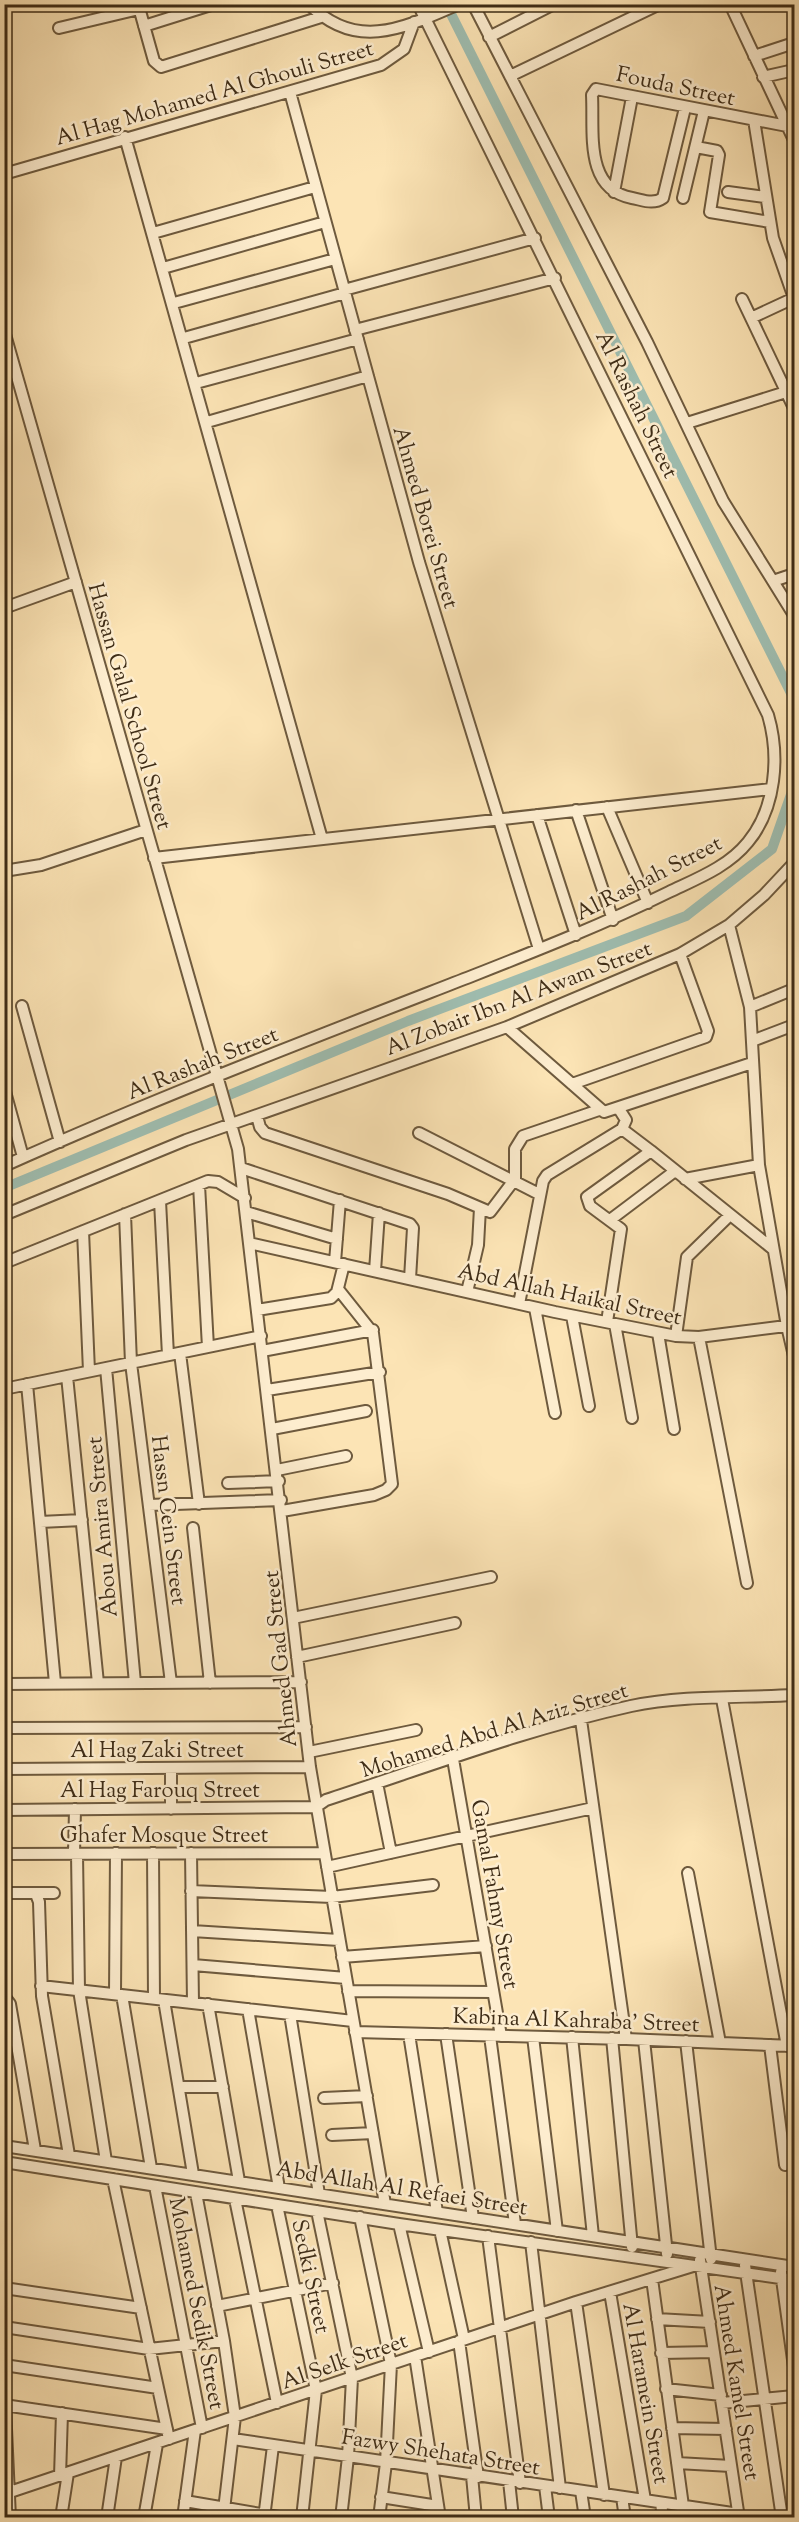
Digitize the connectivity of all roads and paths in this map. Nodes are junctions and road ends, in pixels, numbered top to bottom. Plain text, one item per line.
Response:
1 (214, 4) edge
2 (309, 4) edge
3 (418, 4) edge
4 (459, 4) edge
5 (473, 4) edge
6 (554, 4) edge
7 (660, 4) edge
8 (730, 4) edge
9 (139, 7) edge
10 (321, 17) junction
11 (425, 18) junction
12 (414, 22) junction
13 (144, 26) junction
14 (59, 28) dead end
15 (489, 37) junction
16 (795, 43) edge
17 (754, 56) junction
18 (795, 70) edge
19 (510, 76) junction
20 (763, 77) junction
21 (290, 92) junction
22 (632, 97) junction
23 (685, 108) junction
24 (704, 111) junction
25 (754, 120) junction
26 (787, 126) junction
27 (125, 137) junction
28 (795, 140) edge
29 (696, 147) junction
30 (4, 174) edge
31 (315, 187) junction
32 (614, 192) junction
33 (728, 192) dead end
34 (765, 197) junction
35 (683, 198) dead end
36 (325, 222) junction
37 (770, 222) junction
38 (153, 233) junction
39 (535, 238) junction
40 (335, 259) junction
41 (163, 268) junction
42 (555, 278) junction
43 (344, 292) junction
44 (795, 298) edge
45 (742, 299) dead end
46 (174, 303) junction
47 (751, 318) junction
48 (5, 335) edge
49 (356, 335) junction
50 (184, 338) junction
51 (368, 376) junction
52 (196, 383) junction
53 (786, 392) junction
54 (795, 408) edge
55 (207, 422) junction
56 (687, 423) junction
57 (795, 574) edge
58 (773, 581) junction
59 (76, 582) junction
60 (4, 608) edge
61 (795, 615) edge
62 (771, 789) junction
63 (607, 807) junction
64 (576, 810) junction
65 (537, 815) junction
66 (497, 819) junction
67 (147, 830) junction
68 (322, 839) junction
69 (154, 858) junction
70 (795, 863) edge
71 (4, 871) edge
72 (648, 903) junction
73 (613, 920) junction
74 (729, 925) junction
75 (576, 935) junction
76 (540, 950) junction
77 (680, 954) junction
78 (795, 989) edge
79 (22, 1006) dead end
80 (750, 1007) junction
81 (795, 1025) edge
82 (507, 1027) junction
83 (752, 1041) junction
84 (752, 1063) junction
85 (215, 1077) junction
86 (572, 1084) junction
87 (4, 1088) edge
88 (226, 1108) joint
89 (619, 1109) junction
90 (599, 1110) junction
91 (257, 1116) junction
92 (231, 1124) junction
93 (622, 1129) junction
94 (419, 1133) dead end
95 (60, 1142) junction
96 (651, 1151) junction
97 (23, 1157) junction
98 (759, 1165) junction
99 (4, 1166) edge
100 (241, 1168) junction
101 (675, 1171) junction
102 (515, 1179) junction
103 (685, 1179) junction
104 (199, 1185) junction
105 (539, 1194) junction
106 (245, 1198) junction
107 (340, 1200) junction
108 (160, 1201) junction
109 (480, 1208) junction
110 (246, 1212) junction
111 (379, 1213) junction
112 (125, 1214) junction
113 (4, 1215) edge
114 (730, 1215) junction
115 (610, 1220) junction
116 (83, 1232) junction
117 (337, 1239) junction
118 (249, 1243) junction
119 (773, 1250) junction
120 (4, 1263) edge
121 (340, 1263) junction
122 (375, 1271) junction
123 (410, 1279) junction
124 (338, 1289) junction
125 (467, 1292) junction
126 (519, 1304) junction
127 (535, 1308) junction
128 (257, 1310) junction
129 (572, 1316) junction
130 (611, 1323) junction
131 (791, 1325) edge
132 (373, 1330) junction
133 (658, 1333) junction
134 (261, 1336) junction
135 (676, 1336) junction
136 (699, 1337) junction
137 (208, 1347) junction
138 (262, 1351) junction
139 (180, 1353) junction
140 (168, 1355) junction
141 (795, 1356) edge
142 (131, 1363) junction
143 (106, 1368) junction
144 (89, 1371) junction
145 (380, 1372) junction
146 (67, 1376) junction
147 (27, 1384) junction
148 (4, 1389) edge
149 (267, 1390) junction
150 (589, 1406) dead end
151 (366, 1411) dead end
152 (555, 1413) dead end
153 (632, 1418) dead end
154 (272, 1429) junction
155 (674, 1429) dead end
156 (346, 1456) dead end
157 (278, 1476) junction
158 (228, 1483) dead end
159 (199, 1503) junction
160 (149, 1505) junction
161 (282, 1506) junction
162 (82, 1520) junction
163 (40, 1522) junction
164 (193, 1528) dead end
165 (491, 1577) dead end
166 (747, 1583) dead end
167 (292, 1618) junction
168 (455, 1623) dead end
169 (297, 1657) junction
170 (301, 1682) junction
171 (55, 1683) junction
172 (98, 1683) junction
173 (135, 1683) junction
174 (171, 1683) junction
175 (210, 1683) junction
176 (4, 1684) edge
177 (795, 1695) edge
178 (722, 1699) junction
179 (581, 1720) junction
180 (306, 1727) junction
181 (4, 1728) edge
182 (416, 1730) dead end
183 (309, 1752) junction
184 (453, 1759) junction
185 (310, 1767) junction
186 (171, 1768) junction
187 (4, 1769) edge
188 (377, 1783) junction
189 (316, 1807) junction
190 (593, 1808) junction
191 (75, 1809) junction
192 (171, 1809) junction
193 (4, 1810) edge
194 (466, 1836) junction
195 (392, 1852) junction
196 (153, 1853) junction
197 (191, 1853) junction
198 (324, 1853) junction
199 (4, 1854) edge
200 (75, 1854) junction
201 (116, 1854) junction
202 (327, 1867) junction
203 (688, 1873) dead end
204 (433, 1885) dead end
205 (191, 1891) junction
206 (4, 1893) edge
207 (54, 1893) dead end
208 (36, 1894) junction
209 (332, 1897) junction
210 (192, 1931) junction
211 (339, 1940) junction
212 (486, 1946) junction
213 (342, 1957) junction
214 (192, 1965) junction
215 (346, 1978) junction
216 (41, 1986) junction
217 (79, 1990) junction
218 (348, 1991) junction
219 (493, 1992) junction
220 (118, 1994) junction
221 (6, 1997) edge
222 (159, 1999) junction
223 (193, 2003) junction
224 (208, 2004) junction
225 (248, 2009) junction
226 (290, 2014) junction
227 (354, 2027) junction
228 (409, 2034) junction
229 (446, 2034) junction
230 (495, 2036) junction
231 (533, 2037) junction
232 (572, 2037) junction
233 (612, 2038) junction
234 (626, 2039) junction
235 (644, 2040) junction
236 (686, 2042) junction
237 (720, 2043) junction
238 (770, 2045) junction
239 (791, 2046) edge
240 (179, 2087) junction
241 (223, 2087) junction
242 (367, 2096) junction
243 (324, 2098) dead end
244 (373, 2133) junction
245 (332, 2135) dead end
246 (4, 2146) edge
247 (35, 2150) junction
248 (69, 2155) junction
249 (106, 2161) junction
250 (4, 2162) edge
251 (785, 2165) dead end
252 (151, 2168) junction
253 (193, 2174) junction
254 (113, 2180) junction
255 (239, 2181) junction
256 (155, 2186) junction
257 (279, 2188) junction
258 (196, 2193) junction
259 (319, 2194) junction
260 (235, 2199) junction
261 (385, 2204) junction
262 (278, 2205) junction
263 (317, 2211) junction
264 (437, 2212) junction
265 (360, 2217) junction
266 (473, 2218) junction
267 (399, 2224) junction
268 (515, 2224) junction
269 (440, 2230) junction
270 (557, 2230) junction
271 (488, 2236) junction
272 (593, 2236) junction
273 (531, 2242) junction
274 (632, 2242) junction
275 (666, 2247) junction
276 (699, 2252) junction
277 (711, 2254) junction
278 (633, 2255) junction
279 (744, 2259) junction
280 (667, 2260) junction
281 (781, 2265) junction
282 (703, 2266) junction
283 (795, 2267) edge
284 (746, 2272) junction
285 (782, 2278) junction
286 (652, 2279) junction
287 (795, 2280) edge
288 (333, 2283) junction
289 (4, 2288) edge
290 (295, 2290) junction
291 (610, 2292) junction
292 (256, 2298) junction
293 (576, 2302) junction
294 (217, 2306) junction
295 (141, 2308) junction
296 (538, 2315) junction
297 (657, 2319) junction
298 (710, 2322) junction
299 (4, 2327) edge
300 (498, 2328) junction
301 (462, 2340) junction
302 (224, 2341) junction
303 (188, 2345) junction
304 (149, 2349) junction
305 (429, 2352) junction
306 (714, 2352) junction
307 (661, 2353) junction
308 (415, 2356) junction
309 (391, 2364) junction
310 (4, 2365) edge
311 (795, 2367) edge
312 (352, 2378) junction
313 (4, 2384) edge
314 (158, 2388) junction
315 (666, 2389) junction
316 (316, 2390) junction
317 (795, 2396) edge
318 (764, 2398) junction
319 (721, 2399) junction
320 (277, 2403) junction
321 (6, 2405) edge
322 (63, 2413) junction
323 (235, 2417) junction
324 (672, 2428) junction
325 (199, 2429) junction
326 (726, 2429) junction
327 (168, 2434) junction
328 (233, 2439) junction
329 (156, 2444) junction
330 (273, 2446) junction
331 (310, 2451) junction
332 (116, 2457) junction
333 (348, 2457) junction
334 (386, 2463) junction
335 (677, 2463) junction
336 (731, 2466) junction
337 (433, 2470) junction
338 (64, 2474) junction
339 (475, 2476) junction
340 (514, 2482) junction
341 (545, 2486) junction
342 (560, 2488) junction
343 (581, 2491) junction
344 (8, 2493) edge
345 (604, 2494) junction
346 (381, 2497) junction
347 (622, 2497) junction
348 (645, 2500) junction
349 (186, 2501) junction
350 (661, 2503) junction
351 (438, 2506) junction
352 (683, 2506) junction
353 (224, 2512) edge
354 (700, 2513) edge
355 (264, 2516) edge
356 (739, 2516) edge
357 (10, 2517) edge
358 (61, 2517) edge
359 (107, 2517) edge
360 (144, 2517) edge
361 (183, 2517) edge
362 (285, 2517) edge
363 (302, 2517) edge
364 (341, 2517) edge
365 (379, 2517) edge
366 (440, 2517) edge
367 (476, 2517) edge
368 (513, 2517) edge
369 (549, 2517) edge
370 (585, 2517) edge
371 (625, 2517) edge
372 (663, 2517) edge
373 (782, 2517) edge

1 - 13 street
2 - 10 street
3 - 11 street, Al Rashah Street
4 - 11 street
5 - 15 street, Al Rashah Street
6 - 15 street
7 - 19 street
8 - 17 street
9 - 13 street
9 - 14 street
10 - 12 street
10 - 13 street
11 - 12 street
11 - 39 street, Al Rashah Street
12 - 21 street, Al Hag Mohamed Al Ghouli Street
15 - 19 street, Al Rashah Street
16 - 17 street
17 - 20 street
18 - 20 street
19 - 56 street, Al Rashah Street
20 - 26 street
21 - 27 street, Al Hag Mohamed Al Ghouli Street
21 - 31 street, Ahmed Borei Street
22 - 23 street, Fouda Street
22 - 32 street
22 - 32 street, Fouda Street
23 - 24 street, Fouda Street
23 - 32 street
24 - 25 street, Fouda Street
24 - 29 street
25 - 26 street, Fouda Street
25 - 34 street
26 - 28 street
27 - 30 street, Al Hag Mohamed Al Ghouli Street
27 - 38 street
29 - 35 street
29 - 37 street
31 - 36 street, Ahmed Borei Street
31 - 38 street
33 - 34 street
34 - 37 street
36 - 40 street, Ahmed Borei Street
36 - 41 street
37 - 44 street
38 - 41 street
39 - 42 street, Al Rashah Street
39 - 43 street
40 - 43 street, Ahmed Borei Street
40 - 46 street
41 - 46 street
42 - 49 street
42 - 62 street, Al Rashah Street
43 - 49 street, Ahmed Borei Street
43 - 50 street
44 - 47 street
45 - 47 street
46 - 50 street
47 - 53 street
48 - 59 street, Hassan Galal School Street
49 - 51 street, Ahmed Borei Street
49 - 52 street
50 - 52 street
51 - 55 street
51 - 66 street, Ahmed Borei Street
52 - 55 street
53 - 54 street
53 - 56 street
55 - 68 street
56 - 58 street, Al Rashah Street
57 - 58 street
58 - 61 street, Al Rashah Street
59 - 60 street
59 - 67 street, Hassan Galal School Street
62 - 63 street
62 - 72 street, Al Rashah Street
63 - 64 street
63 - 72 street
64 - 65 street
64 - 73 street
65 - 66 street
65 - 75 street
66 - 68 street
66 - 76 street, Ahmed Borei Street
67 - 69 street, Hassan Galal School Street
67 - 71 street
68 - 69 street
69 - 85 street, Hassan Galal School Street
70 - 74 street, Al Zobair Ibn Al Awam Street
72 - 73 street, Al Rashah Street
73 - 75 street, Al Rashah Street
74 - 77 street, Al Zobair Ibn Al Awam Street
74 - 80 street
75 - 76 street, Al Rashah Street
76 - 85 street, Al Rashah Street
77 - 82 street, Al Zobair Ibn Al Awam Street
77 - 86 street
78 - 80 street
79 - 95 street
80 - 83 street
81 - 83 street
82 - 86 street
82 - 91 street, Al Zobair Ibn Al Awam Street
83 - 84 street
84 - 89 street
84 - 98 street
85 - 88 street, Hassan Galal School Street
85 - 95 street, Al Rashah Street
86 - 90 street
87 - 97 street
88 - 92 street, Ahmed Gad Street
89 - 90 street
89 - 93 street
90 - 102 street
91 - 92 street, Al Zobair Ibn Al Awam Street
91 - 109 street
92 - 100 street, Ahmed Gad Street
92 - 113 street, Al Zobair Ibn Al Awam Street
93 - 96 street
93 - 105 street
94 - 102 street
95 - 97 street, Al Rashah Street
96 - 101 street
96 - 115 street
97 - 99 street, Al Rashah Street
98 - 103 street
98 - 119 street
100 - 106 street, Ahmed Gad Street
100 - 107 street
101 - 103 street
101 - 115 street
102 - 105 street
102 - 109 street
103 - 114 street
104 - 106 street
104 - 108 street
104 - 137 street
105 - 126 street
106 - 110 street, Ahmed Gad Street
107 - 111 street
107 - 117 street
108 - 112 street
108 - 140 street
109 - 125 street
110 - 117 street
110 - 118 street, Ahmed Gad Street
111 - 122 street
111 - 123 street
112 - 116 street
112 - 142 street, Hassn Cein Street
114 - 119 street
114 - 135 street
115 - 130 street
116 - 120 street
116 - 144 street
117 - 121 street
118 - 121 street, Abd Allah Haikal Street
118 - 128 street, Ahmed Gad Street
119 - 131 street
121 - 122 street, Abd Allah Haikal Street
121 - 124 street
122 - 123 street, Abd Allah Haikal Street
123 - 125 street, Abd Allah Haikal Street
124 - 128 street
124 - 132 street
125 - 126 street, Abd Allah Haikal Street
126 - 127 street, Abd Allah Haikal Street
127 - 129 street, Abd Allah Haikal Street
127 - 152 street
128 - 134 street, Ahmed Gad Street
129 - 130 street, Abd Allah Haikal Street
129 - 150 street
130 - 133 street, Abd Allah Haikal Street
130 - 153 street
131 - 136 street, Abd Allah Haikal Street
131 - 141 street
132 - 138 street
132 - 145 street
133 - 135 street, Abd Allah Haikal Street
133 - 155 street
134 - 137 street
134 - 138 street, Ahmed Gad Street
135 - 136 street, Abd Allah Haikal Street
136 - 166 street
137 - 139 street
138 - 149 street, Ahmed Gad Street
139 - 140 street
139 - 159 street
140 - 142 street
142 - 143 street
142 - 160 street, Hassn Cein Street
143 - 144 street
143 - 173 street, Abou Amira Street
144 - 146 street
145 - 149 street
145 - 161 street
146 - 147 street
146 - 162 street
147 - 148 street
147 - 163 street
149 - 154 street, Ahmed Gad Street
151 - 154 street
154 - 157 street, Ahmed Gad Street
156 - 157 street
157 - 158 street
157 - 161 street, Ahmed Gad Street
159 - 160 street
159 - 161 street
160 - 174 street, Hassn Cein Street
161 - 167 street, Ahmed Gad Street
162 - 163 street
162 - 172 street
163 - 171 street
164 - 175 street
165 - 167 street
167 - 169 street, Ahmed Gad Street
168 - 169 street
169 - 170 street, Ahmed Gad Street
170 - 175 street
170 - 180 street, Ahmed Gad Street
171 - 172 street
171 - 176 street
172 - 173 street
173 - 174 street
174 - 175 street
177 - 178 street, Mohamed Abd Al Aziz Street
178 - 179 street, Mohamed Abd Al Aziz Street
178 - 239 street
179 - 184 street, Mohamed Abd Al Aziz Street
179 - 190 street
180 - 181 street
180 - 183 street, Ahmed Gad Street
182 - 183 street
183 - 185 street, Ahmed Gad Street
184 - 188 street, Mohamed Abd Al Aziz Street
184 - 194 street, Gamal Fahmy Street
185 - 186 street, Al Hag Zaki Street
185 - 189 street, Ahmed Gad Street
186 - 187 street, Al Hag Zaki Street
186 - 192 street
188 - 189 street, Mohamed Abd Al Aziz Street
188 - 195 street
189 - 192 street, Al Hag Farouq Street
189 - 198 street, Ahmed Gad Street
190 - 194 street
190 - 234 street
191 - 192 street, Al Hag Farouq Street
191 - 193 street, Al Hag Farouq Street
191 - 200 street
194 - 195 street
194 - 212 street, Gamal Fahmy Street
195 - 202 street
196 - 197 street, Ghafer Mosque Street
196 - 201 street, Ghafer Mosque Street
196 - 222 street
197 - 198 street, Ghafer Mosque Street
197 - 205 street
198 - 202 street, Ahmed Gad Street
199 - 200 street, Ghafer Mosque Street
200 - 201 street, Ghafer Mosque Street
200 - 217 street
201 - 220 street
202 - 209 street, Ahmed Gad Street
203 - 237 street
204 - 209 street
205 - 209 street
205 - 210 street
206 - 208 street
207 - 208 street
208 - 216 street
209 - 211 street, Ahmed Gad Street
210 - 211 street
210 - 214 street
211 - 213 street, Ahmed Gad Street
212 - 213 street
212 - 219 street, Gamal Fahmy Street
213 - 215 street, Ahmed Gad Street
214 - 215 street
214 - 223 street
215 - 218 street, Ahmed Gad Street
216 - 217 street, Kabina Al Kahraba' Street
216 - 248 street
217 - 220 street, Kabina Al Kahraba' Street
217 - 249 street
218 - 219 street
218 - 227 street, Ahmed Gad Street
219 - 230 street, Gamal Fahmy Street
220 - 222 street, Kabina Al Kahraba' Street
220 - 252 street
221 - 247 street
222 - 223 street, Kabina Al Kahraba' Street
222 - 240 street
223 - 224 street, Kabina Al Kahraba' Street
224 - 225 street, Kabina Al Kahraba' Street
224 - 241 street
225 - 226 street, Kabina Al Kahraba' Street
225 - 257 street
226 - 227 street, Kabina Al Kahraba' Street
226 - 259 street
227 - 228 street, Kabina Al Kahraba' Street
227 - 242 street, Ahmed Gad Street
228 - 229 street, Kabina Al Kahraba' Street
228 - 264 street
229 - 230 street, Kabina Al Kahraba' Street
229 - 266 street
230 - 231 street, Kabina Al Kahraba' Street
230 - 268 street, Gamal Fahmy Street
231 - 232 street, Kabina Al Kahraba' Street
231 - 270 street
232 - 233 street, Kabina Al Kahraba' Street
232 - 272 street
233 - 234 street, Kabina Al Kahraba' Street
233 - 274 street
234 - 235 street, Kabina Al Kahraba' Street
235 - 236 street, Kabina Al Kahraba' Street
235 - 275 street
236 - 237 street, Kabina Al Kahraba' Street
236 - 277 street
237 - 238 street, Kabina Al Kahraba' Street
238 - 239 street, Kabina Al Kahraba' Street
238 - 251 street
240 - 241 street
240 - 253 street
241 - 255 street
242 - 243 street
242 - 244 street, Ahmed Gad Street
244 - 245 street
244 - 261 street, Ahmed Gad Street
246 - 247 street, Abd Allah Al Refaei Street
247 - 248 street, Abd Allah Al Refaei Street
248 - 249 street, Abd Allah Al Refaei Street
249 - 252 street, Abd Allah Al Refaei Street
250 - 254 street, Abd Allah Al Refaei Street
252 - 253 street, Abd Allah Al Refaei Street
253 - 255 street, Abd Allah Al Refaei Street
254 - 256 street, Abd Allah Al Refaei Street
254 - 295 street
255 - 257 street, Abd Allah Al Refaei Street
256 - 258 street, Abd Allah Al Refaei Street
256 - 303 street, Mohamed Sedik Street
257 - 259 street, Abd Allah Al Refaei Street
258 - 260 street, Abd Allah Al Refaei Street
258 - 294 street
259 - 261 street, Abd Allah Al Refaei Street
260 - 262 street, Abd Allah Al Refaei Street
260 - 292 street
261 - 264 street, Abd Allah Al Refaei Street
262 - 263 street, Abd Allah Al Refaei Street
262 - 290 street, Sedki Street
263 - 265 street, Abd Allah Al Refaei Street
263 - 288 street
264 - 266 street, Abd Allah Al Refaei Street
265 - 267 street, Abd Allah Al Refaei Street
265 - 309 street
266 - 268 street, Abd Allah Al Refaei Street
267 - 269 street, Abd Allah Al Refaei Street
267 - 305 street
268 - 270 street, Abd Allah Al Refaei Street
269 - 271 street, Abd Allah Al Refaei Street
269 - 301 street
270 - 272 street, Abd Allah Al Refaei Street
271 - 273 street, Abd Allah Al Refaei Street
271 - 300 street
272 - 274 street, Abd Allah Al Refaei Street
273 - 278 street, Abd Allah Al Refaei Street
273 - 296 street
274 - 275 street, Abd Allah Al Refaei Street
274 - 278 street
275 - 276 street, Abd Allah Al Refaei Street
275 - 280 street
276 - 277 street, Abd Allah Al Refaei Street
276 - 282 street, Ahmed Kamel Street
277 - 279 street, Abd Allah Al Refaei Street
277 - 282 street
278 - 280 street, Abd Allah Al Refaei Street
279 - 281 street, Abd Allah Al Refaei Street
279 - 284 street
280 - 282 street, Abd Allah Al Refaei Street
281 - 283 street, Abd Allah Al Refaei Street
281 - 285 street
282 - 284 street, Abd Allah Al Refaei Street
282 - 286 street, Al Selk Street
282 - 298 street, Ahmed Kamel Street
284 - 285 street, Abd Allah Al Refaei Street
284 - 318 street
285 - 287 street, Abd Allah Al Refaei Street
285 - 311 street
286 - 291 street, Al Selk Street
286 - 297 street
288 - 290 street
288 - 312 street
289 - 295 street
290 - 292 street
290 - 316 street, Sedki Street
291 - 293 street, Al Selk Street
291 - 348 street, Al Haramein Street
292 - 294 street
292 - 320 street
293 - 296 street, Al Selk Street
293 - 345 street
294 - 302 street
295 - 304 street
296 - 300 street, Al Selk Street
296 - 342 street
297 - 298 street
297 - 307 street
298 - 306 street, Ahmed Kamel Street
299 - 304 street
300 - 301 street, Al Selk Street
300 - 340 street
301 - 305 street, Al Selk Street
301 - 339 street
302 - 303 street
302 - 323 street
303 - 304 street
303 - 325 street, Mohamed Sedik Street
304 - 314 street
305 - 308 street, Al Selk Street
306 - 307 street
306 - 319 street, Ahmed Kamel Street
307 - 315 street
308 - 309 street, Al Selk Street
308 - 337 street
309 - 312 street, Al Selk Street
309 - 334 street
310 - 314 street
312 - 316 street, Al Selk Street
312 - 333 street
313 - 321 street
314 - 327 street
315 - 319 street
315 - 324 street
316 - 320 street, Al Selk Street
316 - 331 street, Sedki Street
317 - 318 street
318 - 319 street
318 - 373 street
319 - 326 street, Ahmed Kamel Street
320 - 323 street, Al Selk Street
321 - 322 street
321 - 344 street
322 - 327 street
322 - 338 street
323 - 325 street, Al Selk Street
323 - 328 street
324 - 326 street
324 - 335 street
325 - 327 street, Al Selk Street
325 - 349 street, Mohamed Sedik Street
326 - 336 street, Ahmed Kamel Street
327 - 329 street, Al Selk Street
328 - 330 street, Fazwy Shehata Street
328 - 353 street
329 - 332 street, Al Selk Street
329 - 360 street
330 - 331 street, Fazwy Shehata Street
330 - 355 street
331 - 333 street, Fazwy Shehata Street
331 - 363 street, Sedki Street
332 - 338 street, Al Selk Street
332 - 359 street
333 - 334 street, Fazwy Shehata Street
333 - 364 street
334 - 337 street, Fazwy Shehata Street
334 - 346 street
335 - 336 street
335 - 352 street
336 - 356 street, Ahmed Kamel Street
337 - 339 street, Fazwy Shehata Street
337 - 351 street
338 - 344 street, Al Selk Street
338 - 358 street
339 - 340 street, Fazwy Shehata Street
339 - 367 street
340 - 341 street, Fazwy Shehata Street
340 - 368 street
341 - 342 street, Fazwy Shehata Street
341 - 369 street
342 - 343 street, Fazwy Shehata Street
343 - 345 street, Fazwy Shehata Street
343 - 370 street
344 - 357 street
345 - 347 street, Fazwy Shehata Street
346 - 351 street
346 - 365 street
347 - 348 street, Fazwy Shehata Street
347 - 371 street
348 - 350 street, Fazwy Shehata Street
349 - 353 street
349 - 361 street, Mohamed Sedik Street
350 - 352 street, Fazwy Shehata Street
350 - 372 street
351 - 366 street
352 - 354 street, Fazwy Shehata Street
353 - 355 street
354 - 356 street, Fazwy Shehata Street
355 - 362 street

